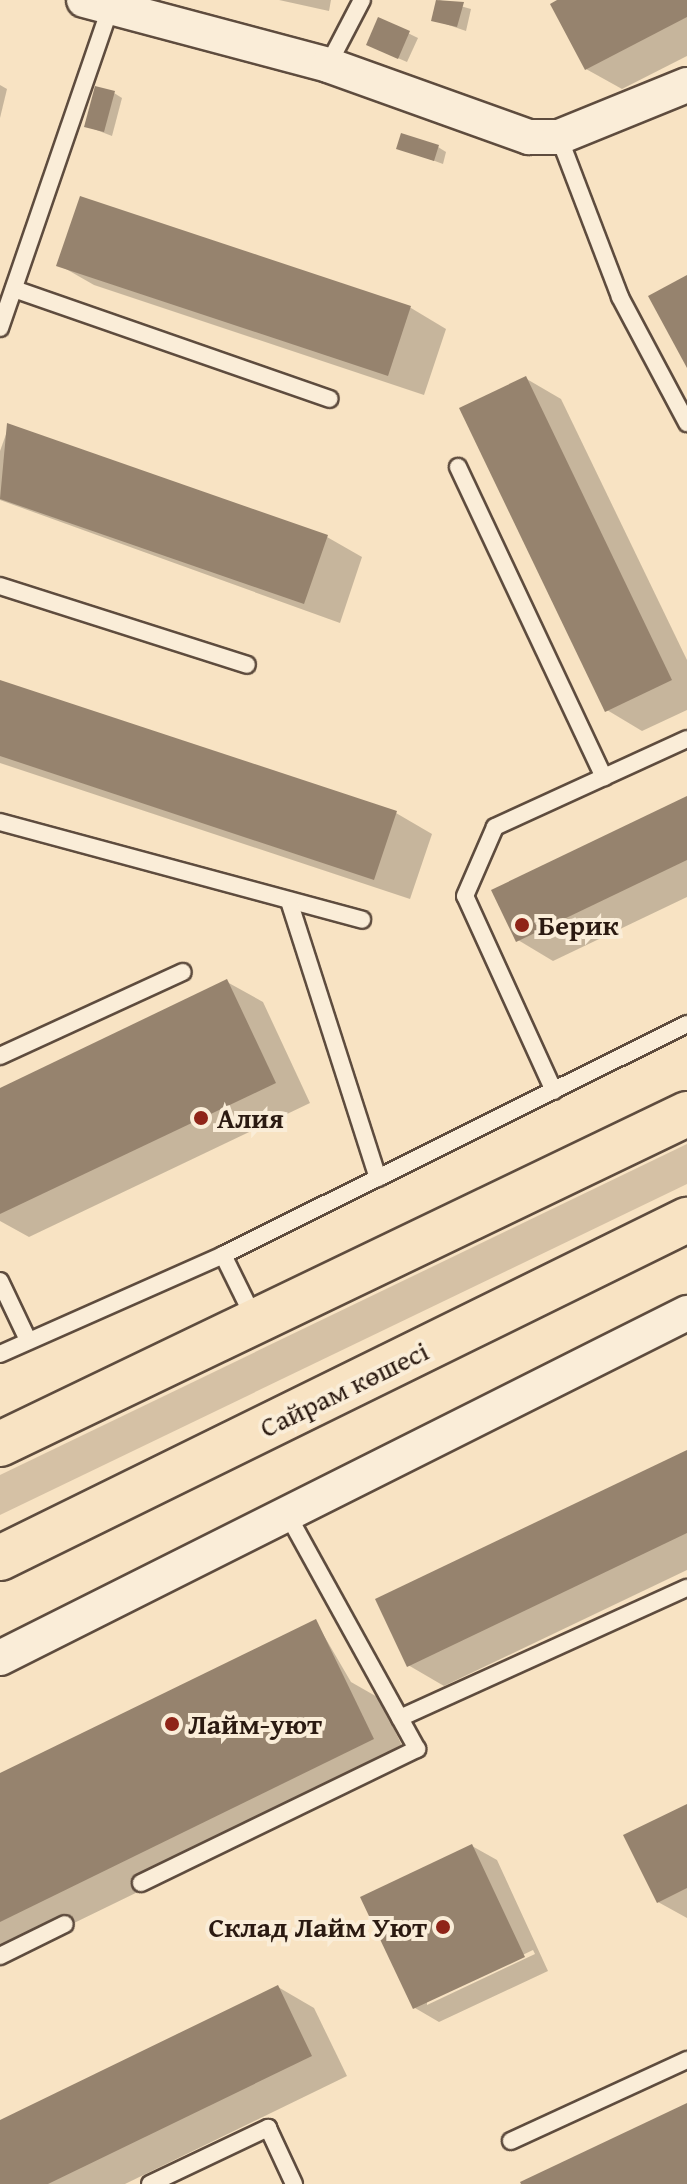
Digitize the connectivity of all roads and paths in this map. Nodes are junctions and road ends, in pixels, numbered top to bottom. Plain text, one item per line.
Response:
1 (362, 0) edge
2 (114, 5) edge
3 (328, 65) junction
4 (687, 85) edge
5 (559, 137) junction
6 (14, 289) junction
7 (0, 328) edge
8 (329, 399) dead end
9 (687, 423) edge
10 (458, 467) dead end
11 (0, 586) edge
12 (247, 665) dead end
13 (687, 739) edge
14 (604, 777) junction
15 (0, 822) edge
16 (289, 901) junction
17 (362, 920) dead end
18 (183, 972) dead end
19 (687, 1024) edge
20 (0, 1056) edge
21 (554, 1091) junction
22 (687, 1114) edge
23 (378, 1178) junction
24 (687, 1220) edge
25 (223, 1255) junction
26 (0, 1281) edge
27 (687, 1313) edge
28 (255, 1321) junction
29 (28, 1340) junction
30 (0, 1354) edge
31 (0, 1444) edge
32 (289, 1517) junction
33 (0, 1558) edge
34 (687, 1588) edge
35 (0, 1658) edge
36 (400, 1718) junction
37 (141, 1883) dead end
38 (65, 1924) dead end
39 (0, 1956) edge
40 (687, 2060) edge
41 (511, 2141) dead end
42 (150, 2184) edge
43 (294, 2184) edge

1 - 3 lane
2 - 3 street
2 - 6 lane
3 - 5 street
4 - 5 street
5 - 9 lane
6 - 7 lane
6 - 8 lane
10 - 14 lane
11 - 12 lane
13 - 14 lane
14 - 21 lane
15 - 16 lane
16 - 17 lane
16 - 23 lane
18 - 20 lane
19 - 21 lane
21 - 23 lane
22 - 28 main road
23 - 25 lane
24 - 33 main road, Сайрам көшесі
25 - 28 lane
25 - 29 lane
26 - 29 lane
27 - 32 street
28 - 31 main road
29 - 30 lane
32 - 35 street
32 - 36 lane
34 - 36 lane
36 - 37 lane
38 - 39 lane
40 - 41 lane
42 - 43 lane

